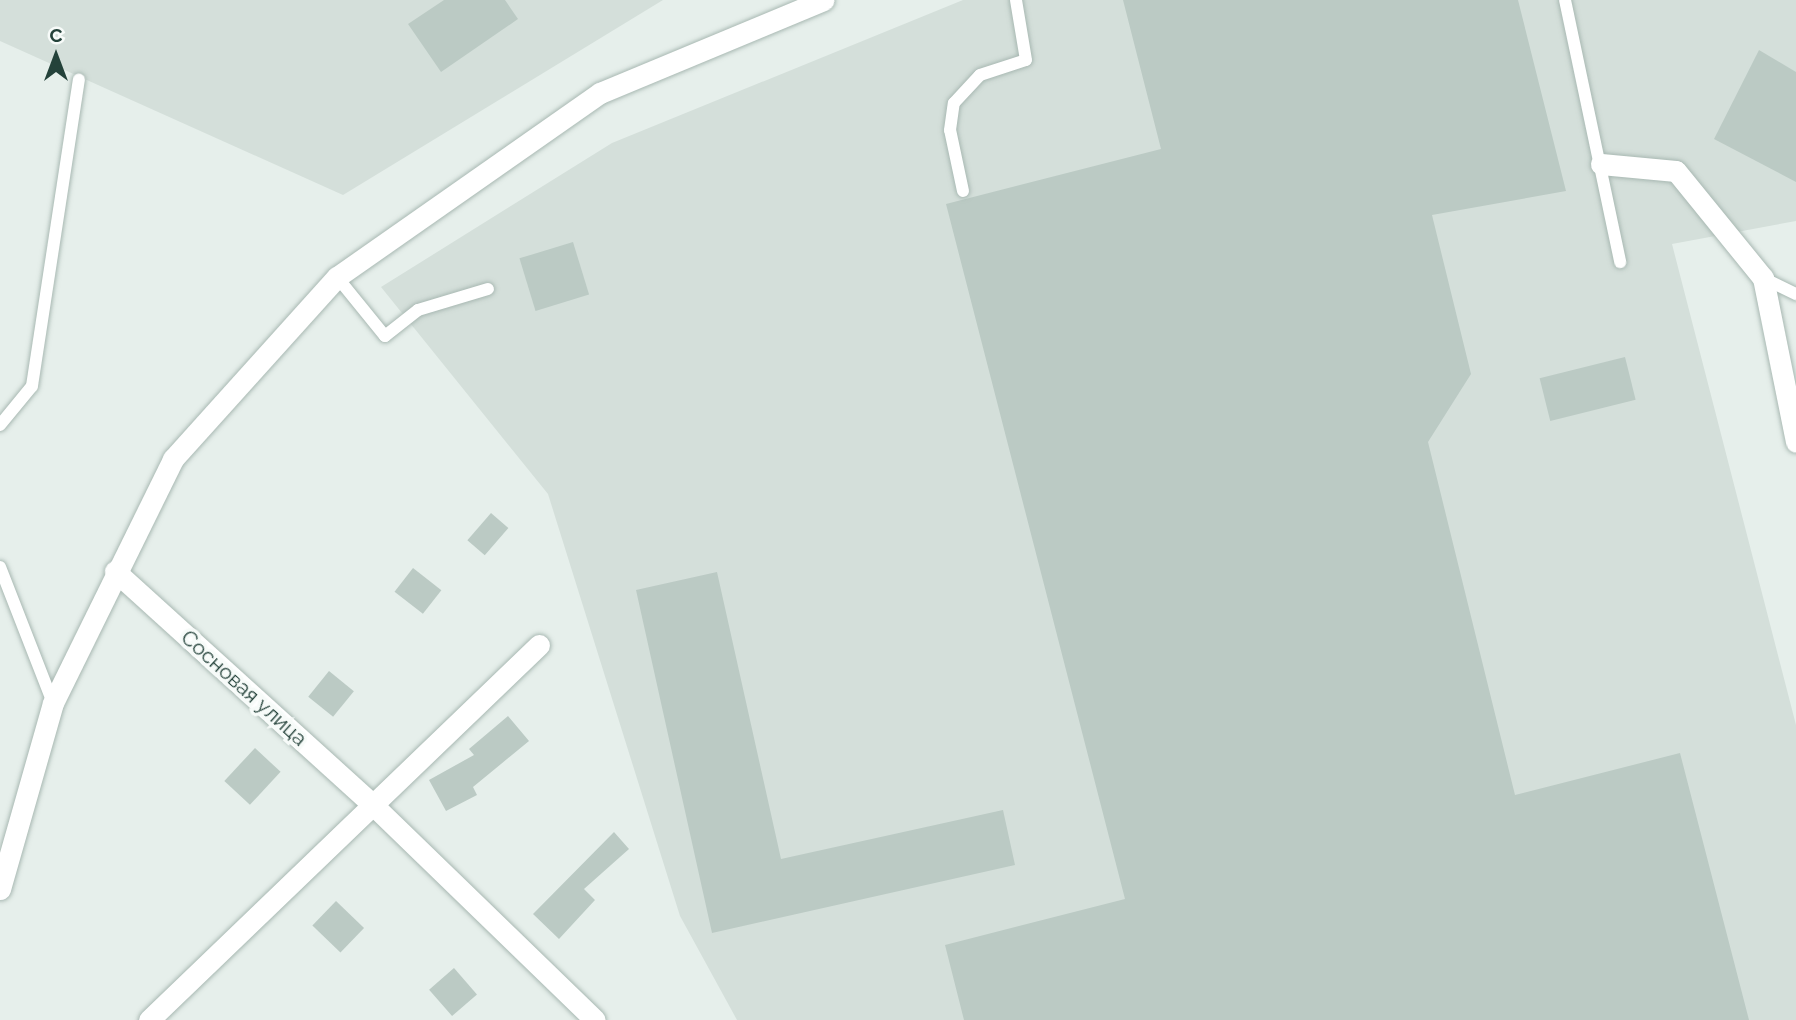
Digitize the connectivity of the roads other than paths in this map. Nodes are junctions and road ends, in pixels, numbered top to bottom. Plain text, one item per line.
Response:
1 (823, 0) edge
2 (1016, 0) edge
3 (1565, 0) edge
4 (79, 80) dead end
5 (1601, 164) junction
6 (963, 191) dead end
7 (1620, 262) dead end
8 (337, 277) junction
9 (1763, 278) junction
10 (488, 289) dead end
11 (1796, 294) edge
12 (0, 425) edge
13 (1796, 442) edge
14 (0, 567) edge
15 (115, 571) junction
16 (539, 645) dead end
17 (52, 703) junction
18 (372, 804) junction
19 (0, 890) edge
20 (149, 1020) edge
21 (595, 1020) edge

1 - 8 street
2 - 6 lane
3 - 5 lane
4 - 12 lane
5 - 7 lane
5 - 9 street
8 - 10 lane
8 - 15 street
9 - 11 lane
9 - 13 street
14 - 17 lane
15 - 17 street
15 - 18 street, Сосновая улица
16 - 18 street
17 - 19 street
18 - 20 street
18 - 21 street, Сосновая улица

